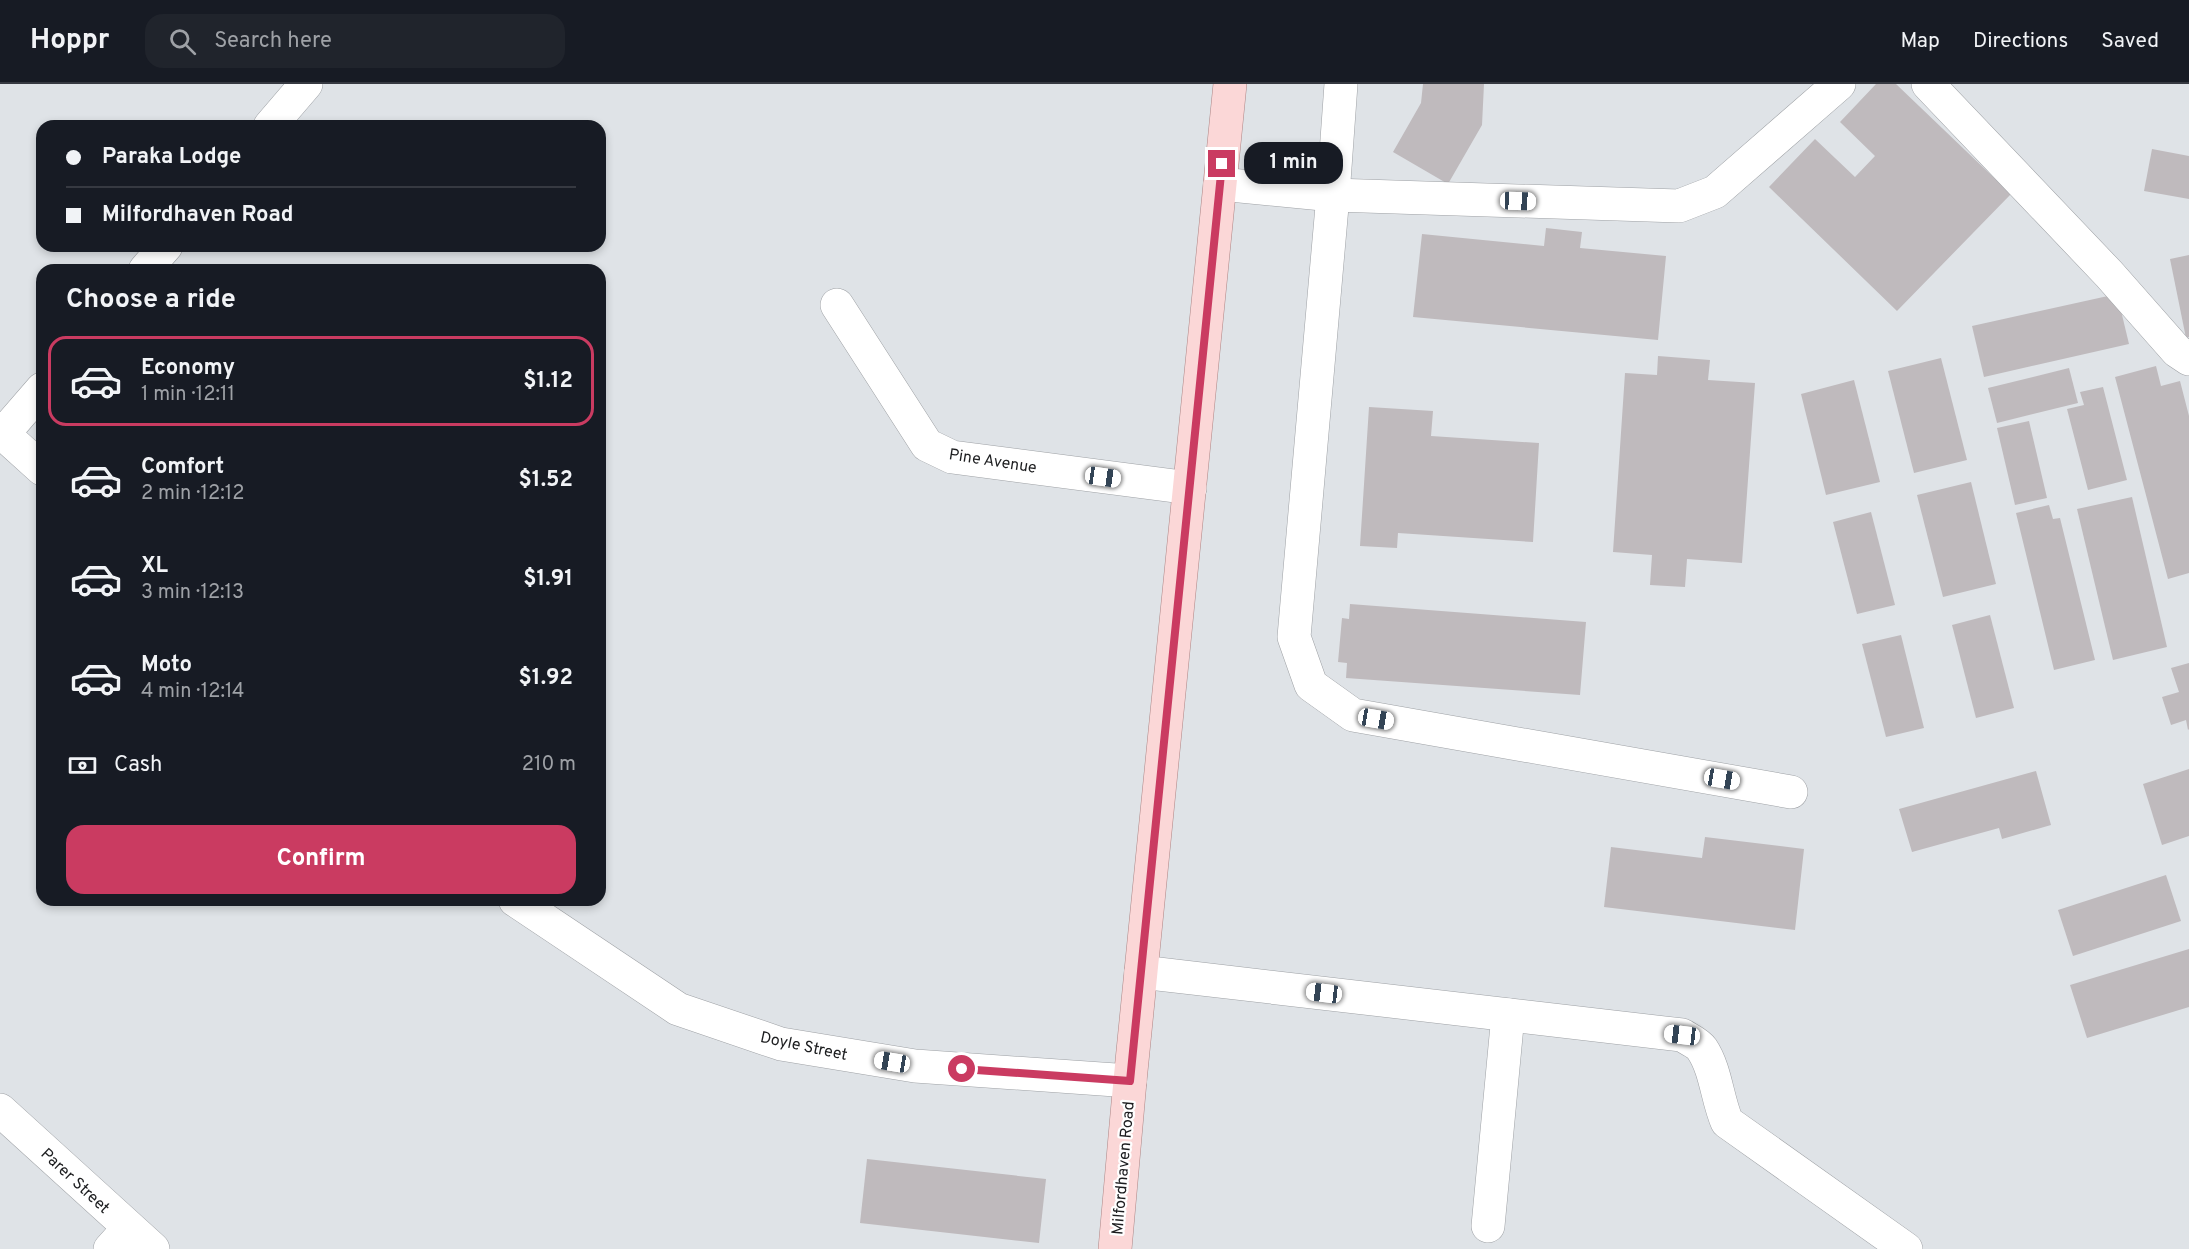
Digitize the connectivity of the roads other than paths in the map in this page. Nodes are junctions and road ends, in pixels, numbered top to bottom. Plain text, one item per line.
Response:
1 (306, 84) edge
2 (1230, 84) edge
3 (1341, 84) edge
4 (1839, 84) edge
5 (1928, 84) edge
6 (275, 120) edge
7 (1221, 184) junction
8 (1334, 195) junction
9 (161, 252) edge
10 (150, 264) edge
11 (837, 305) dead end
12 (2189, 359) edge
13 (36, 396) edge
14 (2, 433) edge
15 (36, 464) edge
16 (1190, 488) junction
17 (1791, 792) dead end
18 (524, 906) edge
19 (1141, 972) junction
20 (1508, 1015) junction
21 (1130, 1081) junction
22 (0, 1110) edge
23 (1488, 1226) dead end
24 (130, 1242) edge
25 (1115, 1249) edge
26 (1906, 1249) edge

1 - 6 street
2 - 7 main road, Milfordhaven Road
3 - 8 street
4 - 8 street
5 - 12 street
7 - 8 street
7 - 16 main road, Milfordhaven Road
8 - 17 street
9 - 10 street
11 - 16 street, Pine Avenue
13 - 14 street
14 - 15 street
16 - 19 main road, Milfordhaven Road
18 - 21 street, Doyle Street
19 - 20 street
19 - 21 main road, Milfordhaven Road
20 - 23 street
20 - 26 street
21 - 25 main road, Milfordhaven Road
22 - 24 street, Parer Street

